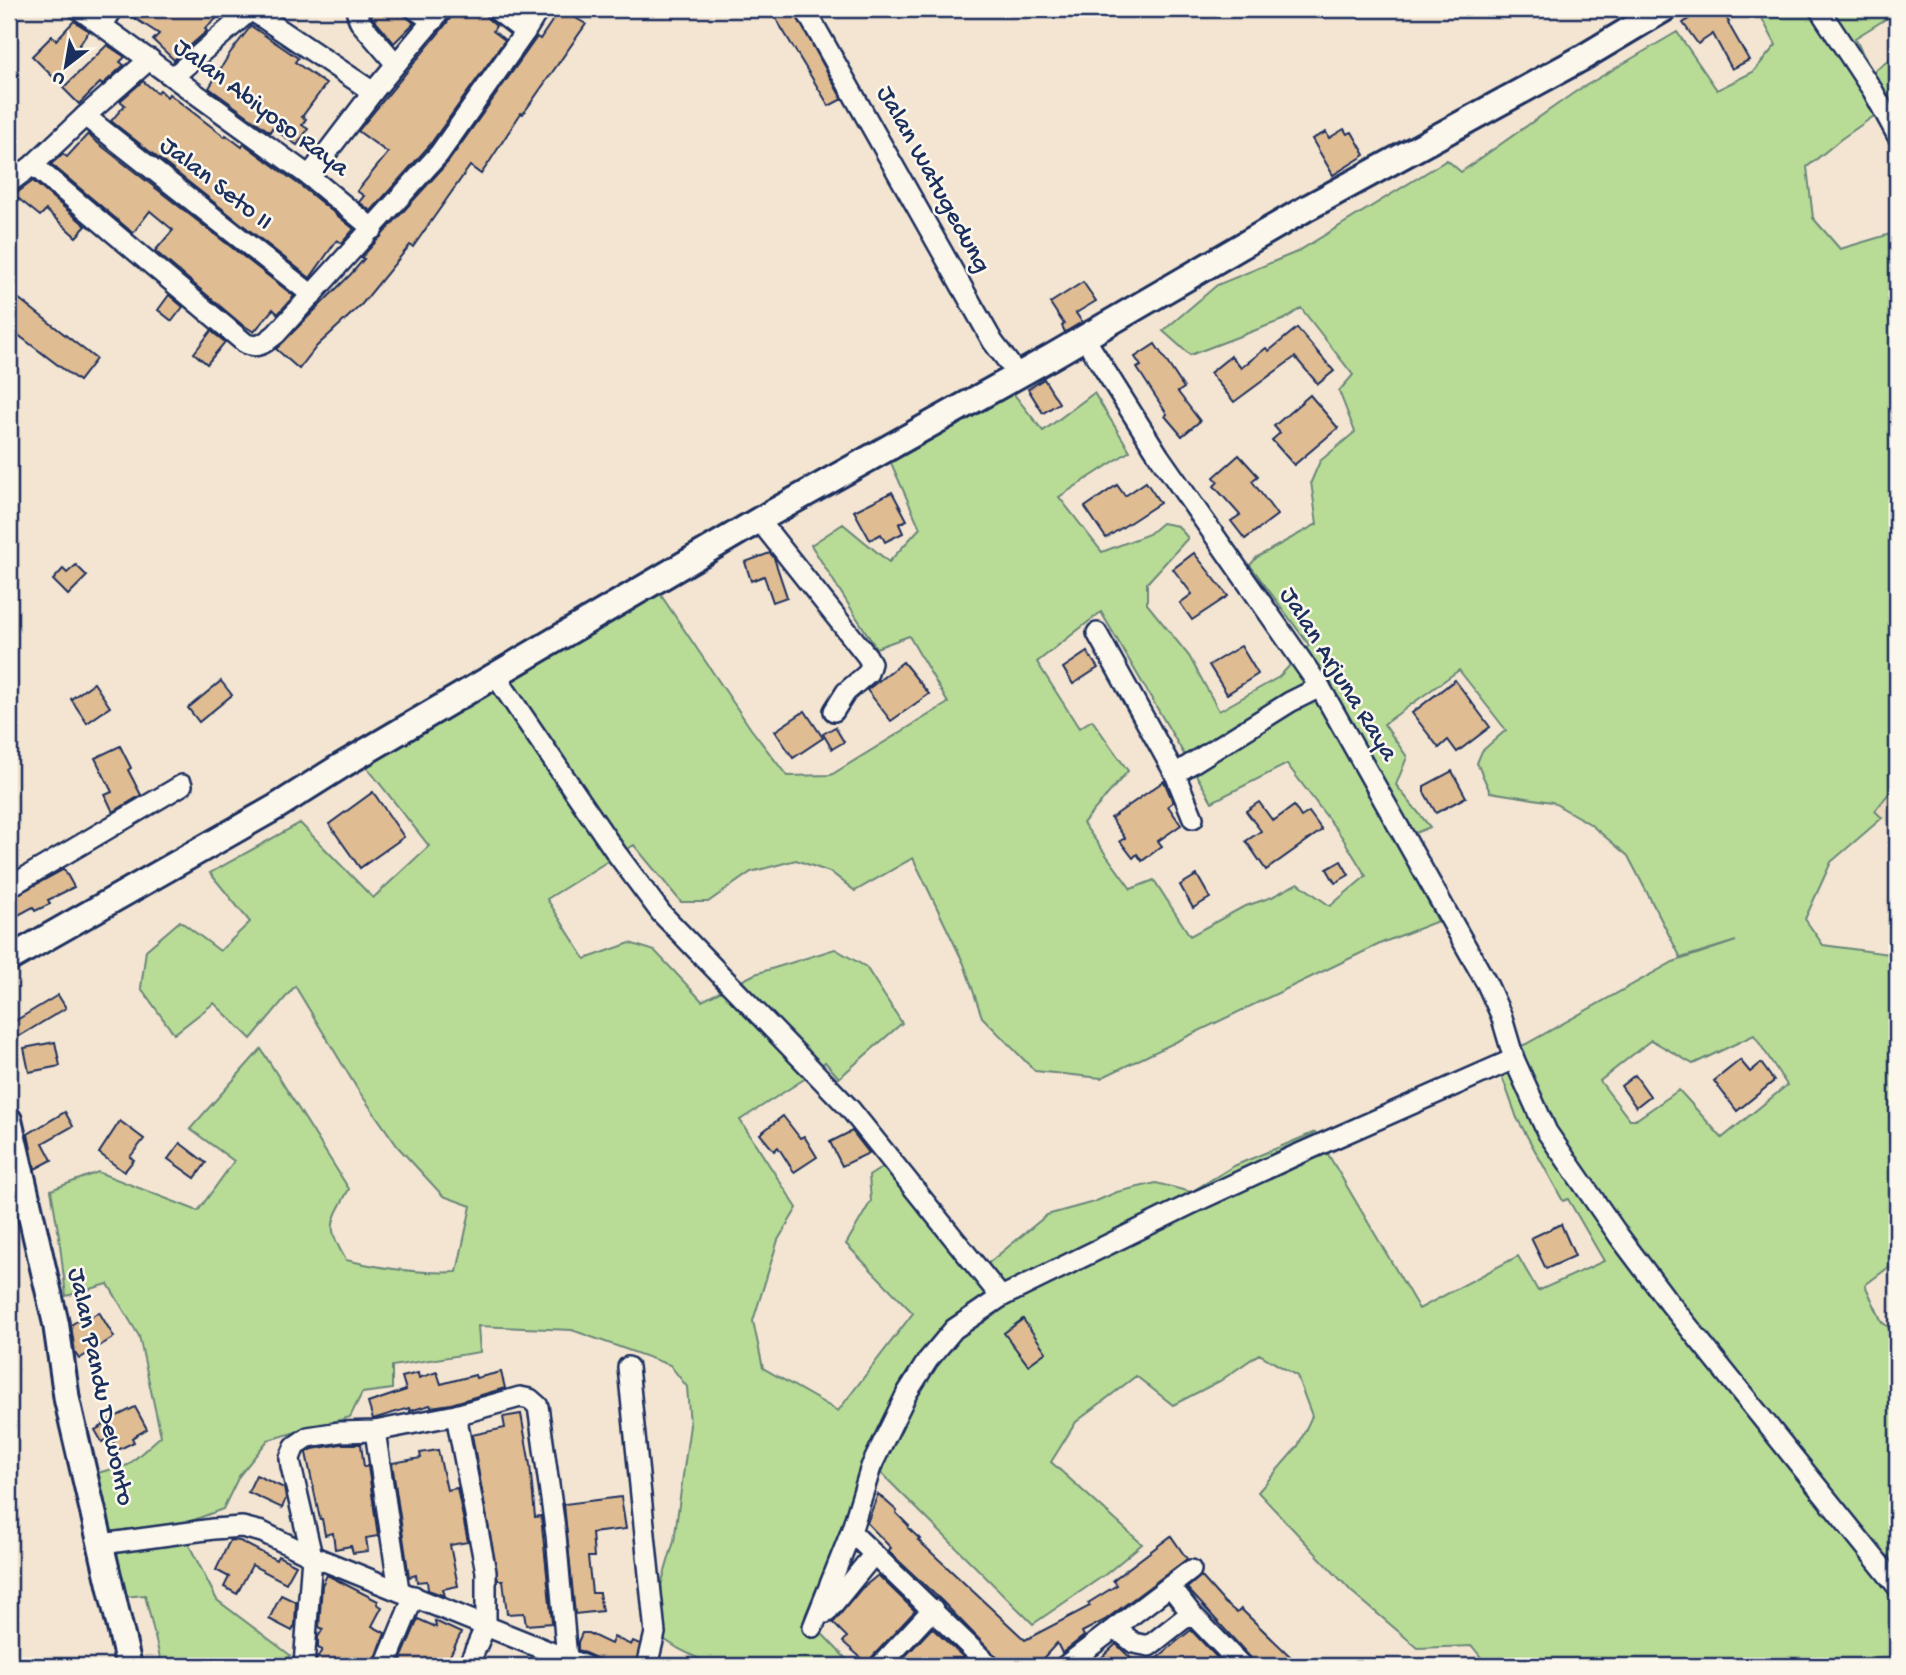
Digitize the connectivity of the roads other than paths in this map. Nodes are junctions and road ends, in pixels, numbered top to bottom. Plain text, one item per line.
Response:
1 (79, 9) edge
2 (358, 9) edge
3 (415, 9) edge
4 (495, 9) edge
5 (539, 9) edge
6 (805, 9) edge
7 (1664, 9) edge
8 (1819, 9) edge
9 (252, 10) edge
10 (438, 15) edge
11 (108, 17) edge
12 (525, 32) junction
13 (150, 59) junction
14 (397, 64) junction
15 (174, 76) junction
16 (373, 92) junction
17 (85, 116) junction
18 (1897, 135) edge
19 (33, 165) junction
20 (309, 176) junction
21 (9, 183) edge
22 (373, 229) junction
23 (312, 295) junction
24 (1084, 337) junction
25 (1018, 375) junction
26 (759, 520) junction
27 (1097, 633) dead end
28 (495, 675) junction
29 (1320, 687) junction
30 (834, 711) dead end
31 (1175, 774) junction
32 (182, 785) dead end
33 (1194, 818) dead end
34 (9, 887) edge
35 (9, 959) edge
36 (1514, 1059) junction
37 (9, 1120) edge
38 (1001, 1297) junction
39 (628, 1367) dead end
40 (456, 1415) junction
41 (375, 1431) junction
42 (851, 1532) junction
43 (102, 1544) junction
44 (874, 1554) junction
45 (312, 1556) junction
46 (1191, 1570) dead end
47 (1170, 1586) junction
48 (1897, 1586) edge
49 (406, 1593) junction
50 (933, 1609) junction
51 (1191, 1613) junction
52 (486, 1625) junction
53 (1115, 1628) junction
54 (567, 1662) edge
55 (129, 1666) edge
56 (304, 1666) edge
57 (384, 1666) edge
58 (468, 1666) edge
59 (647, 1666) edge
60 (880, 1666) edge
61 (990, 1666) edge
62 (1065, 1666) edge
63 (1242, 1666) edge

1 - 11 street, Jalan Abiyoso Raya
2 - 14 street
3 - 10 street
4 - 12 street
5 - 12 street
6 - 25 street, Jalan Watugedung
7 - 24 street
8 - 18 street
9 - 15 street
9 - 16 street
10 - 14 street
11 - 13 street, Jalan Abiyoso Raya
12 - 22 street
13 - 15 street, Jalan Abiyoso Raya
13 - 17 street
14 - 16 street
15 - 20 street, Jalan Abiyoso Raya
16 - 20 street
17 - 19 street
17 - 23 street, Jalan Seto II
19 - 21 street
19 - 23 street
20 - 22 street, Jalan Abiyoso Raya
22 - 23 street
24 - 25 street
24 - 29 street, Jalan Arjuna Raya
25 - 26 street
26 - 28 street
26 - 30 street
27 - 31 street
28 - 35 street
28 - 38 street
29 - 31 street
29 - 36 street, Jalan Arjuna Raya
31 - 33 street
32 - 34 street
36 - 38 street
36 - 48 street, Jalan Arjuna Raya
37 - 43 street, Jalan Pandu Dewonto
38 - 42 street
39 - 59 street
40 - 41 street
40 - 52 street
40 - 54 street
41 - 45 street
41 - 49 street
42 - 44 street
42 - 44 street
43 - 45 street
43 - 55 street, Jalan Pandu Dewonto
44 - 50 street
45 - 49 street
45 - 56 street
46 - 47 street
47 - 51 street
47 - 53 street
49 - 52 street
49 - 57 street
50 - 60 street
50 - 61 street
51 - 53 street
51 - 63 street
52 - 54 street
52 - 58 street
53 - 62 street

